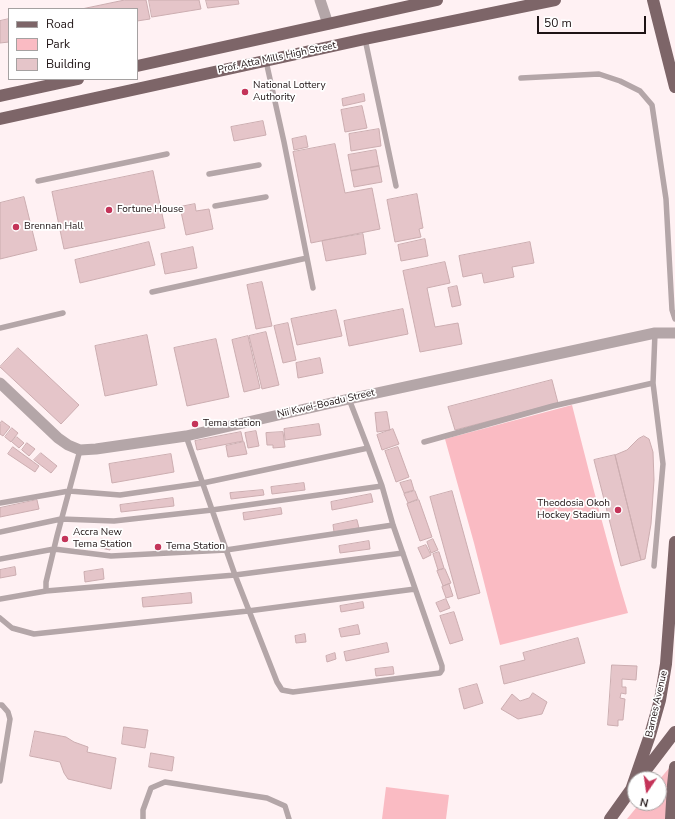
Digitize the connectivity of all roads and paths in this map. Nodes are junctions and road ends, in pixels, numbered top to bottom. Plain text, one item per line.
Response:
1 (320, 0) edge
2 (437, 0) edge
3 (555, 0) edge
4 (653, 0) edge
5 (328, 24) junction
6 (365, 39) junction
7 (266, 61) junction
8 (138, 66) edge
9 (521, 78) dead end
10 (73, 80) edge
11 (675, 87) edge
12 (0, 96) edge
13 (0, 119) edge
14 (168, 154) dead end
15 (259, 165) dead end
16 (209, 174) dead end
17 (38, 181) dead end
18 (396, 186) dead end
19 (266, 197) dead end
20 (215, 206) dead end
21 (307, 258) junction
22 (313, 288) dead end
23 (152, 292) dead end
24 (63, 313) dead end
25 (675, 319) edge
26 (0, 328) edge
27 (655, 333) junction
28 (675, 333) edge
29 (0, 383) edge
30 (653, 383) junction
31 (349, 399) junction
32 (186, 436) junction
33 (424, 442) dead end
34 (368, 448) junction
35 (80, 450) junction
36 (203, 483) junction
37 (382, 486) junction
38 (69, 491) junction
39 (0, 503) edge
40 (212, 510) junction
41 (61, 519) junction
42 (393, 525) junction
43 (0, 532) edge
44 (675, 542) edge
45 (54, 549) junction
46 (226, 550) junction
47 (403, 553) junction
48 (0, 559) edge
49 (654, 566) dead end
50 (235, 575) junction
51 (416, 589) junction
52 (46, 591) junction
53 (0, 599) edge
54 (248, 611) junction
55 (0, 618) edge
56 (0, 705) edge
57 (675, 732) edge
58 (675, 767) edge
59 (638, 771) edge
60 (645, 771) edge
61 (0, 781) edge
62 (627, 795) edge
63 (673, 798) edge
64 (672, 816) edge
65 (143, 819) edge
66 (289, 819) edge
67 (610, 819) edge

1 - 5 street
2 - 5 main road
3 - 6 main road, Prof. Atta Mills High Street
4 - 11 main road
5 - 8 main road
6 - 7 main road, Prof. Atta Mills High Street
6 - 18 lane
7 - 13 main road, Prof. Atta Mills High Street
7 - 21 lane
9 - 25 lane
10 - 12 main road
14 - 17 lane
15 - 16 lane
19 - 20 lane
21 - 22 lane
21 - 23 lane
24 - 26 lane
27 - 28 street, Nii Kwei-Boadu Street
27 - 30 lane
27 - 31 street, Nii Kwei-Boadu Street
29 - 35 street
30 - 33 lane
30 - 49 lane
31 - 32 street, Nii Kwei-Boadu Street
31 - 34 lane
32 - 35 street, Nii Kwei-Boadu Street
32 - 36 lane
34 - 36 lane
34 - 37 lane
35 - 38 lane
36 - 38 lane
36 - 40 lane
37 - 40 lane
37 - 42 lane
38 - 39 lane
38 - 41 lane
40 - 41 lane
40 - 46 lane
41 - 43 lane
41 - 45 lane
42 - 46 lane
42 - 47 lane
44 - 59 main road, Barnes Avenue
45 - 46 lane
45 - 48 lane
45 - 52 lane
46 - 50 lane
47 - 50 lane
47 - 51 lane
50 - 52 lane
50 - 54 lane
51 - 54 lane
51 - 54 lane
52 - 53 lane
54 - 55 lane
56 - 61 lane
57 - 60 main road
58 - 63 main road
62 - 67 main road, Barnes Avenue
63 - 64 main road
65 - 66 lane

